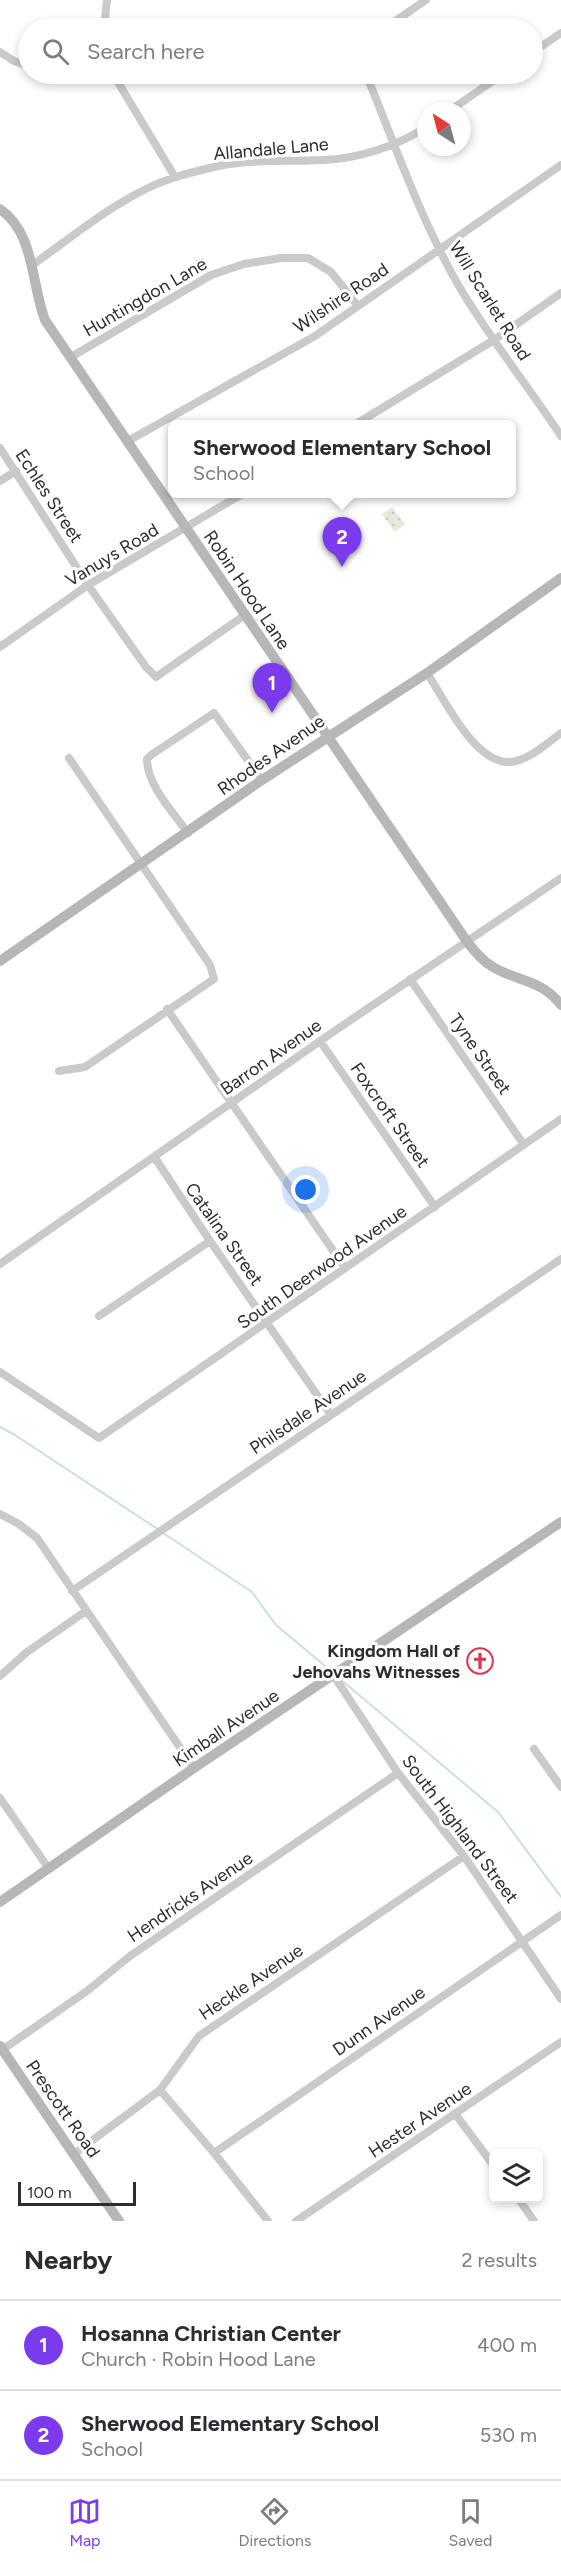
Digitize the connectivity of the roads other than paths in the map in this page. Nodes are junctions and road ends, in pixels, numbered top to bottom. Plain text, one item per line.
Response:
1 (107, 0) edge
2 (426, 0) edge
3 (105, 18) edge
4 (400, 18) edge
5 (561, 33) edge
6 (543, 45) edge
7 (0, 52) edge
8 (18, 62) edge
9 (120, 84) edge
10 (370, 84) edge
11 (488, 84) edge
12 (462, 102) edge
13 (417, 132) edge
14 (394, 143) junction
15 (561, 165) edge
16 (175, 177) junction
17 (0, 209) edge
18 (440, 250) junction
19 (31, 266) junction
20 (561, 293) edge
21 (358, 306) junction
22 (494, 340) junction
23 (71, 357) junction
24 (363, 420) edge
25 (558, 424) edge
26 (561, 436) edge
27 (128, 441) junction
28 (0, 448) edge
29 (16, 471) junction
30 (0, 482) edge
31 (235, 498) edge
32 (185, 528) junction
33 (561, 578) edge
34 (88, 585) junction
35 (245, 615) junction
36 (0, 647) edge
37 (427, 672) junction
38 (561, 733) edge
39 (327, 736) junction
40 (69, 758) dead end
41 (262, 780) junction
42 (189, 833) junction
43 (141, 865) junction
44 (561, 878) edge
45 (466, 940) junction
46 (0, 960) edge
47 (410, 979) junction
48 (561, 1005) edge
49 (168, 1009) junction
50 (320, 1041) junction
51 (59, 1071) dead end
52 (232, 1102) junction
53 (561, 1119) edge
54 (524, 1145) junction
55 (155, 1158) junction
56 (435, 1207) junction
57 (210, 1241) junction
58 (0, 1252) edge
59 (561, 1259) edge
60 (3, 1262) edge
61 (345, 1268) junction
62 (99, 1316) dead end
63 (268, 1323) junction
64 (0, 1372) edge
65 (331, 1415) junction
66 (0, 1514) edge
67 (561, 1522) edge
68 (72, 1591) junction
69 (86, 1611) junction
70 (0, 1676) edge
71 (334, 1676) junction
72 (534, 1749) dead end
73 (195, 1768) junction
74 (398, 1773) junction
75 (561, 1787) edge
76 (0, 1798) edge
77 (464, 1856) junction
78 (50, 1869) junction
79 (0, 1902) edge
80 (561, 1916) edge
81 (523, 1940) junction
82 (561, 1999) edge
83 (561, 2043) edge
84 (1, 2048) edge
85 (160, 2090) junction
86 (456, 2115) junction
87 (214, 2153) junction
88 (74, 2154) junction
89 (489, 2159) edge
90 (520, 2203) edge
91 (531, 2220) edge
92 (119, 2221) edge
93 (268, 2221) edge
94 (296, 2221) edge

1 - 3 street
2 - 4 street
5 - 6 street
7 - 8 street
9 - 16 street
10 - 14 street, Will Scarlet Road
11 - 12 street
13 - 14 street, Allandale Lane
14 - 16 street, Allandale Lane
14 - 18 street, Will Scarlet Road
15 - 18 street, Wilshire Road
16 - 19 street, Allandale Lane
17 - 19 main road, Robin Hood Lane
18 - 21 street, Wilshire Road
18 - 22 street, Will Scarlet Road
19 - 23 main road, Robin Hood Lane
20 - 22 street
21 - 23 street, Huntingdon Lane
21 - 27 street, Wilshire Road
22 - 24 street
22 - 25 street, Will Scarlet Road
23 - 27 main road, Robin Hood Lane
25 - 26 street, Will Scarlet Road
27 - 32 main road, Robin Hood Lane
28 - 29 street, Echles Street
29 - 30 street
29 - 34 street, Echles Street
31 - 32 street, Vanuys Road
32 - 34 street, Vanuys Road
32 - 35 main road, Robin Hood Lane
33 - 37 main road, Rhodes Avenue
34 - 35 street, Echles Street
34 - 36 street, Vanuys Road
35 - 39 main road, Robin Hood Lane
37 - 38 street
37 - 39 main road, Rhodes Avenue
39 - 41 main road, Rhodes Avenue
39 - 45 main road, Robin Hood Lane
40 - 43 street
41 - 42 main road, Rhodes Avenue
41 - 42 street
42 - 43 main road, Rhodes Avenue
43 - 46 main road, Rhodes Avenue
43 - 49 street
44 - 45 street, Barron Avenue
45 - 47 street, Barron Avenue
45 - 48 main road, Robin Hood Lane
47 - 50 street, Barron Avenue
47 - 54 street, Tyne Street
49 - 51 street
49 - 52 street
50 - 52 street, Barron Avenue
50 - 56 street, Foxcroft Street
52 - 55 street, Barron Avenue
52 - 61 street
53 - 54 street, South Deerwood Avenue
54 - 56 street, South Deerwood Avenue
55 - 57 street, Catalina Street
55 - 60 street, Barron Avenue
56 - 61 street, South Deerwood Avenue
57 - 62 street
57 - 63 street, Catalina Street
58 - 60 street
59 - 65 street, Philsdale Avenue
61 - 63 street, South Deerwood Avenue
63 - 64 street, South Deerwood Avenue
63 - 65 street, Catalina Street
65 - 68 street, Philsdale Avenue
66 - 68 street
67 - 71 main road, Kimball Avenue
68 - 69 street
69 - 70 street
69 - 73 street
71 - 73 main road, Kimball Avenue
71 - 74 street, South Highland Street
72 - 75 street
73 - 78 main road, Kimball Avenue
74 - 77 street, South Highland Street
74 - 84 street, Hendricks Avenue
76 - 78 street
77 - 81 street, South Highland Street
77 - 85 street, Heckle Avenue
78 - 79 main road, Kimball Avenue
80 - 81 street, Dunn Avenue
81 - 82 street, South Highland Street
81 - 87 street, Dunn Avenue
83 - 86 street, Hester Avenue
84 - 88 main road, Prescott Road
85 - 87 street
85 - 88 street, Heckle Avenue
86 - 89 street
86 - 94 street, Hester Avenue
87 - 93 street
88 - 92 main road, Prescott Road
90 - 91 street

